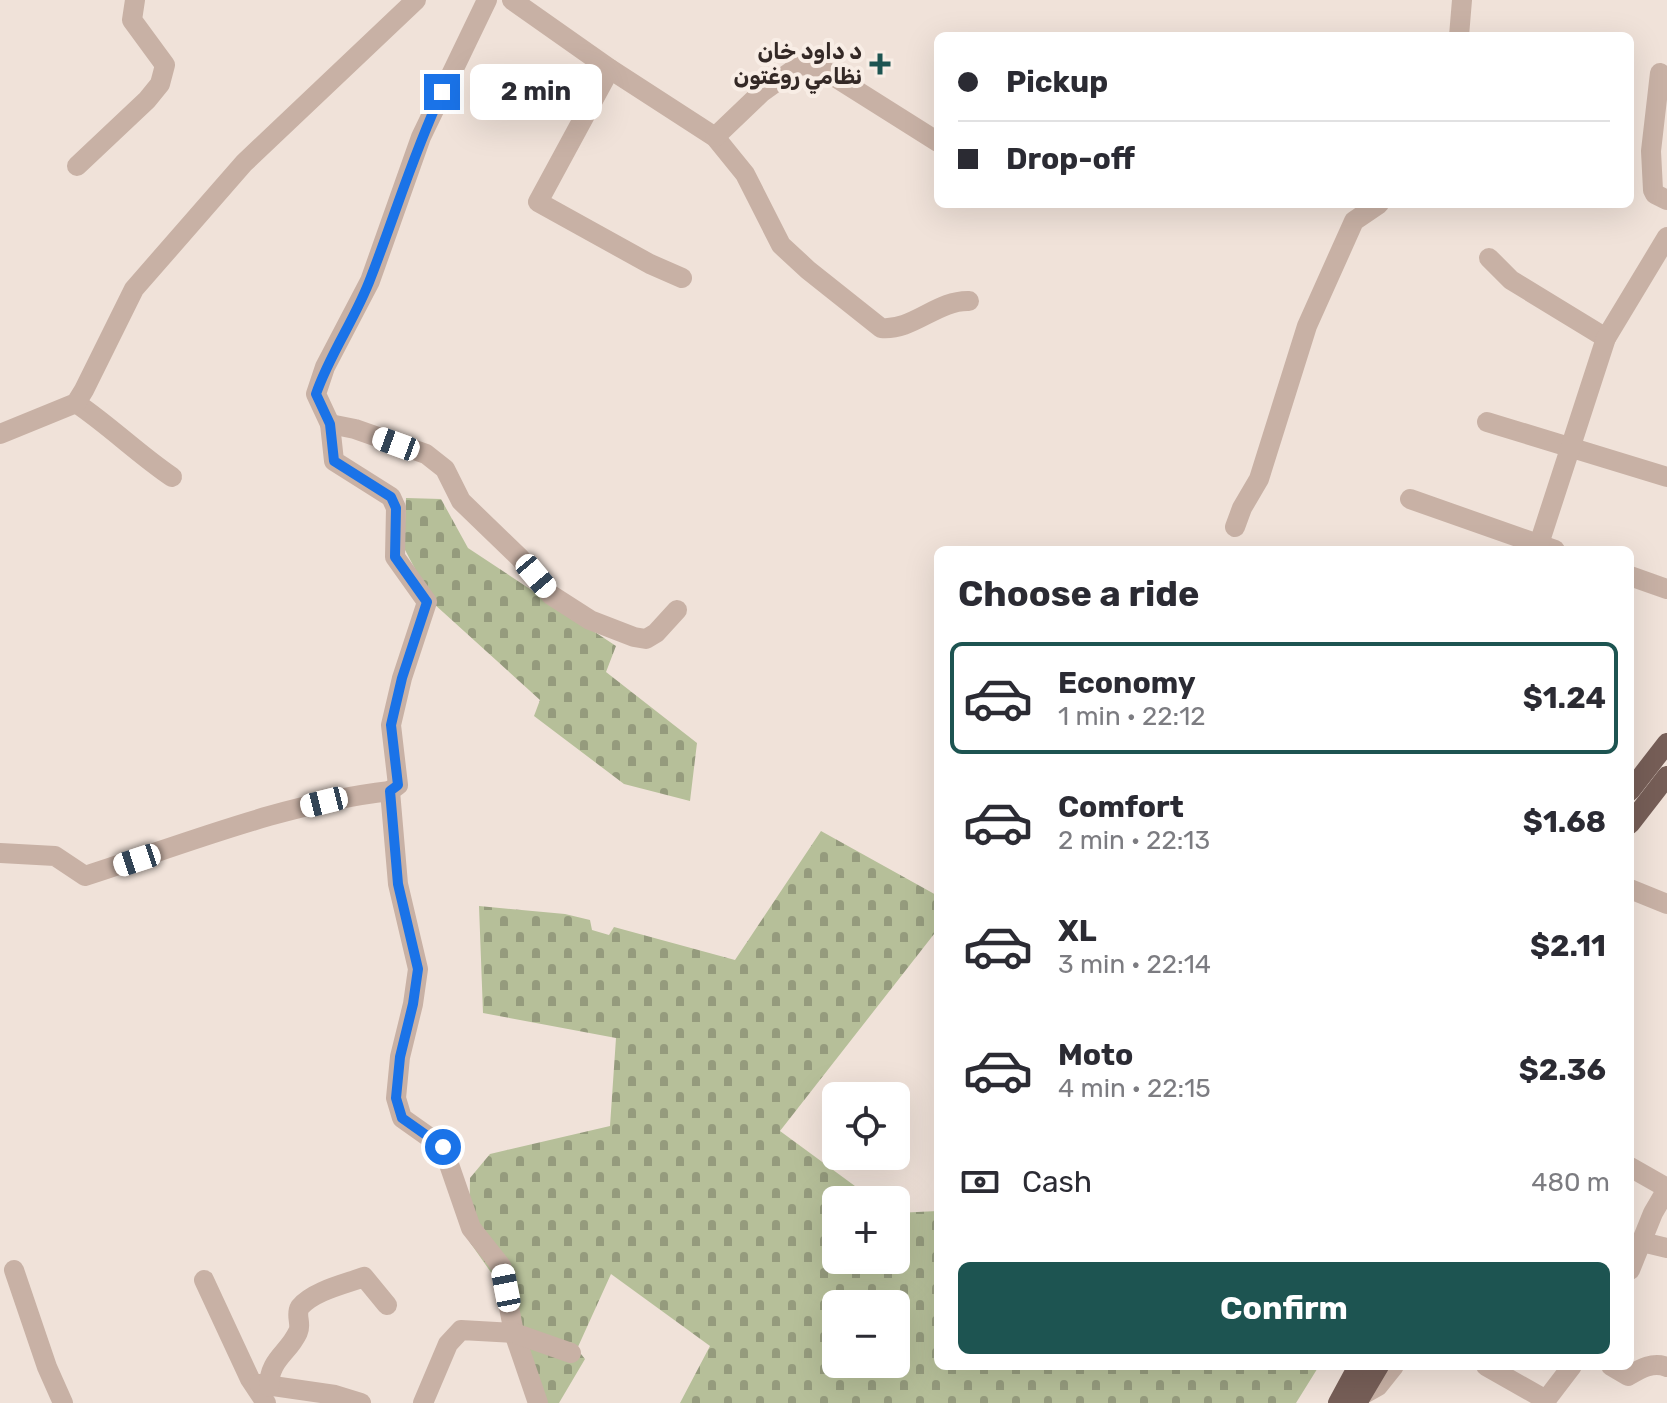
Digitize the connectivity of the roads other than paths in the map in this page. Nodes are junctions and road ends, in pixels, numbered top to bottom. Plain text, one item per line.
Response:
1 (135, 0) edge
2 (416, 0) edge
3 (487, 0) edge
4 (512, 0) edge
5 (1462, 0) edge
6 (1459, 32) edge
7 (610, 69) junction
8 (1660, 73) dead end
9 (715, 137) junction
10 (934, 139) edge
11 (77, 166) dead end
12 (1667, 200) edge
13 (1373, 208) edge
14 (1667, 237) edge
15 (1489, 258) dead end
16 (682, 278) dead end
17 (969, 301) dead end
18 (1606, 338) junction
19 (76, 403) junction
20 (1487, 422) dead end
21 (330, 424) junction
22 (0, 434) edge
23 (1569, 446) junction
24 (172, 477) dead end
25 (1667, 477) edge
26 (1410, 499) dead end
27 (1235, 527) dead end
28 (1544, 546) edge
29 (1547, 546) edge
30 (1634, 577) edge
31 (1667, 589) edge
32 (677, 610) dead end
33 (1667, 743) edge
34 (1665, 784) edge
35 (1634, 786) edge
36 (390, 791) junction
37 (1634, 819) edge
38 (0, 853) edge
39 (1634, 891) edge
40 (1667, 904) edge
41 (1634, 1169) edge
42 (1667, 1188) edge
43 (1642, 1242) junction
44 (1667, 1248) edge
45 (1634, 1261) edge
46 (14, 1270) dead end
47 (204, 1280) dead end
48 (387, 1305) dead end
49 (514, 1333) junction
50 (571, 1353) dead end
51 (1667, 1367) edge
52 (1356, 1370) edge
53 (1377, 1370) edge
54 (1391, 1370) edge
55 (1493, 1370) edge
56 (1569, 1370) edge
57 (1618, 1370) edge
58 (263, 1391) edge
59 (1360, 1399) edge
60 (63, 1403) edge
61 (361, 1403) edge
62 (423, 1403) edge
63 (538, 1403) edge
64 (1338, 1403) edge

1 - 11 street
2 - 19 street
3 - 21 street
4 - 7 street
5 - 6 street
7 - 9 street
7 - 16 street
8 - 12 street
9 - 10 street
9 - 17 street
13 - 27 street
14 - 18 street
15 - 18 street
18 - 23 street
19 - 22 street
19 - 24 street
20 - 23 street
21 - 32 street
21 - 36 street
23 - 25 street
23 - 29 street
26 - 28 street
30 - 31 street
33 - 35 main road
34 - 37 main road
36 - 38 street
36 - 49 street
39 - 40 street
41 - 42 street
42 - 43 street
43 - 44 street
43 - 45 street
46 - 60 street
47 - 58 street
48 - 58 street
49 - 50 street
49 - 62 street
49 - 63 street
51 - 57 street
52 - 64 main road
53 - 59 main road
54 - 59 street
55 - 56 street
58 - 61 street

